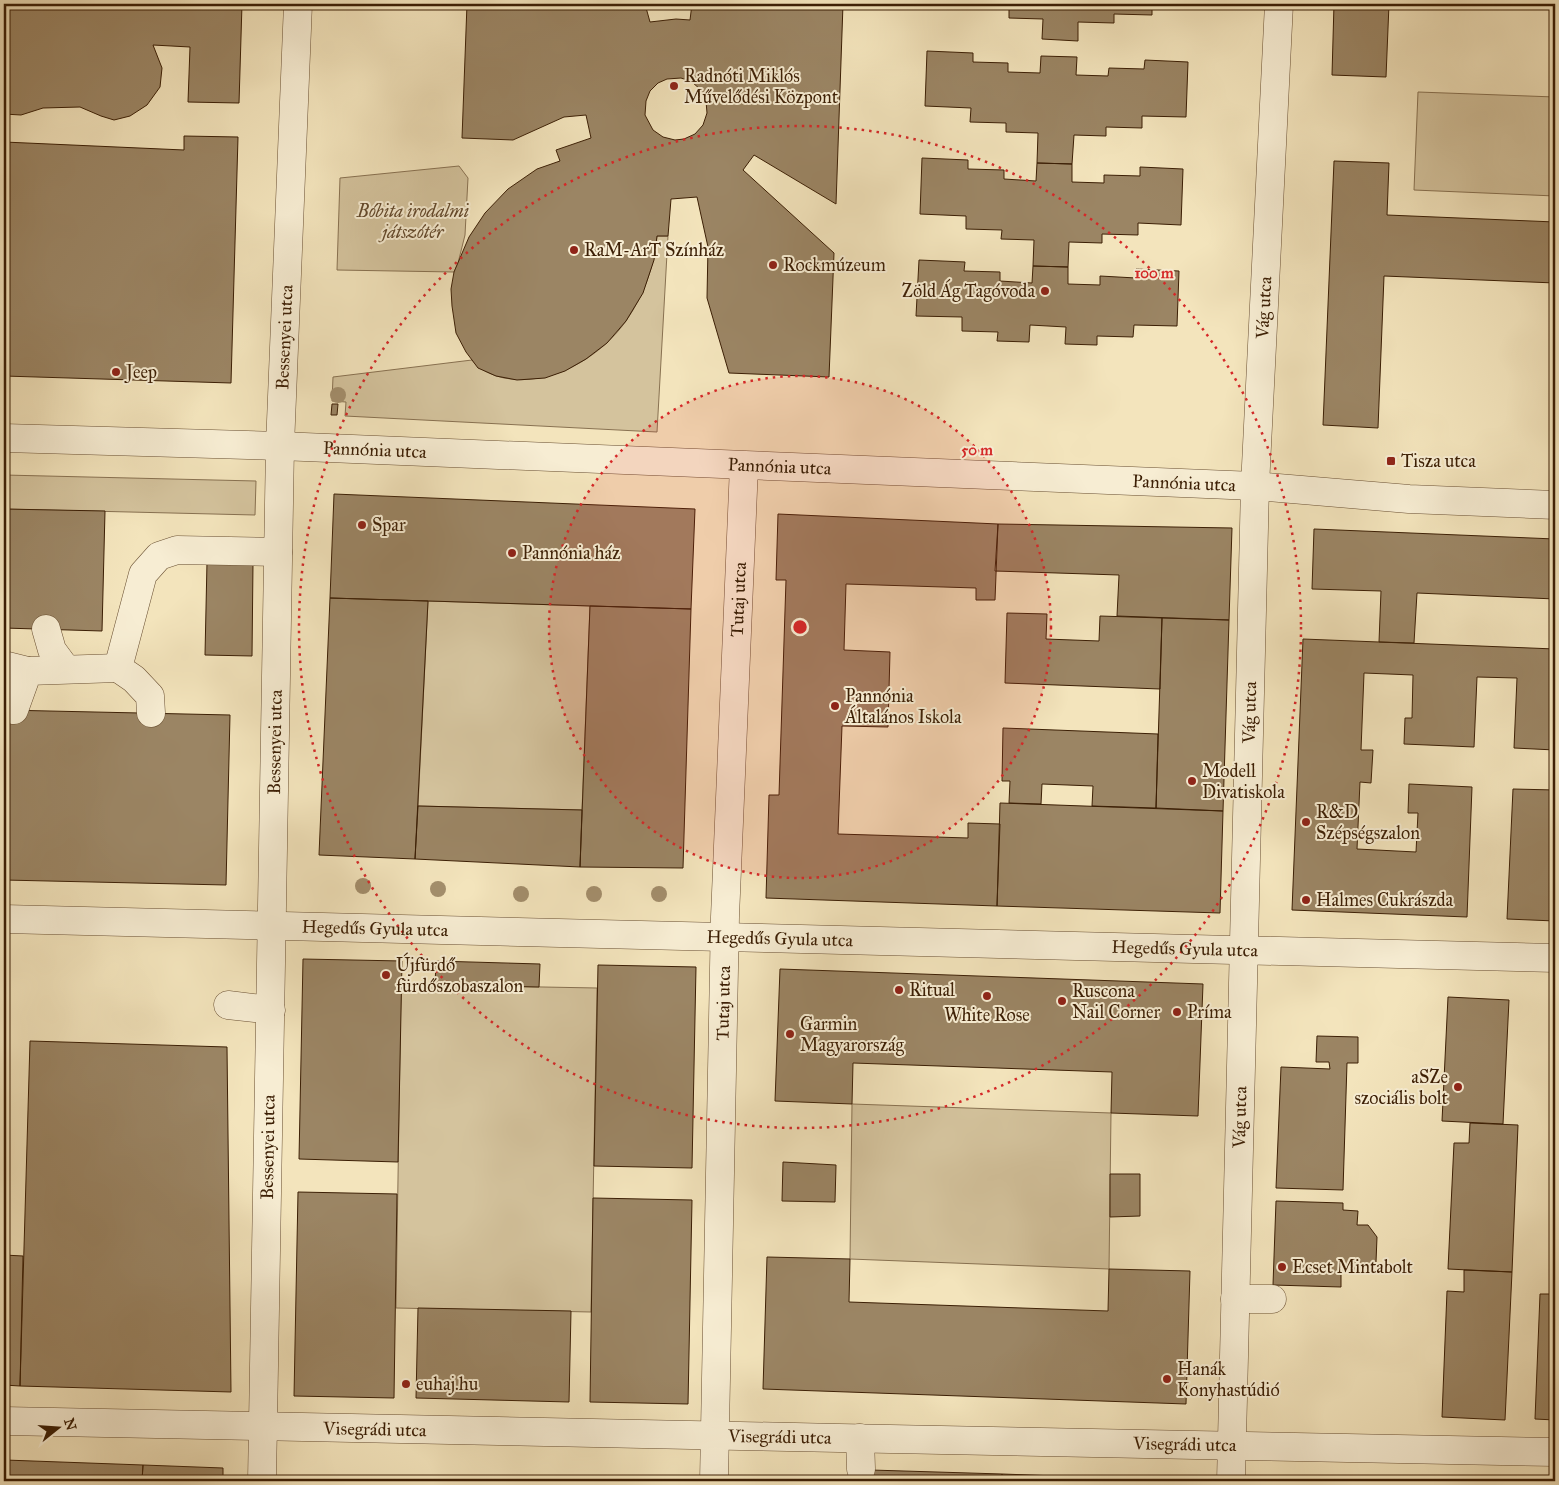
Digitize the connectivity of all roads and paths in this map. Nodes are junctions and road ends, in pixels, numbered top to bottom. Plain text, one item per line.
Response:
1 (298, 4) edge
2 (1279, 4) edge
3 (4, 438) edge
4 (280, 446) junction
5 (744, 466) junction
6 (1255, 486) junction
7 (1555, 505) edge
8 (278, 552) junction
9 (46, 629) dead end
10 (16, 668) edge
11 (118, 668) junction
12 (66, 670) junction
13 (14, 710) dead end
14 (151, 714) dead end
15 (4, 919) edge
16 (272, 926) junction
17 (725, 938) junction
18 (1244, 951) junction
19 (1555, 958) edge
20 (228, 1005) dead end
21 (270, 1010) junction
22 (1235, 1299) junction
23 (1272, 1299) dead end
24 (4, 1421) edge
25 (263, 1427) junction
26 (716, 1435) junction
27 (860, 1438) junction
28 (1232, 1444) junction
29 (1555, 1452) edge
30 (861, 1470) dead end
31 (262, 1481) edge
32 (714, 1481) edge
33 (1231, 1481) edge

1 - 4 street, Bessenyei utca
2 - 6 street, Vág utca
3 - 4 street, Pannónia utca
4 - 5 street, Pannónia utca
4 - 8 street, Bessenyei utca
5 - 6 street, Pannónia utca
5 - 17 street, Tutaj utca
6 - 7 street, Pannónia utca
6 - 18 street, Vág utca
8 - 11 street
8 - 16 street, Bessenyei utca
9 - 12 street
10 - 12 street
10 - 13 street
11 - 12 street
11 - 14 street
15 - 16 street, Hegedűs Gyula utca
16 - 17 street, Hegedűs Gyula utca
16 - 21 street, Bessenyei utca
17 - 18 street, Hegedűs Gyula utca
17 - 26 street, Tutaj utca
18 - 19 street, Hegedűs Gyula utca
18 - 22 street, Vág utca
20 - 21 street
21 - 25 street, Bessenyei utca
22 - 23 street
22 - 28 street, Vág utca
24 - 25 street, Visegrádi utca
25 - 26 street, Visegrádi utca
25 - 31 street, Bessenyei utca
26 - 27 street, Visegrádi utca
26 - 32 street, Tutaj utca
27 - 28 street, Visegrádi utca
27 - 30 street
28 - 29 street, Visegrádi utca
28 - 33 street, Vág utca

